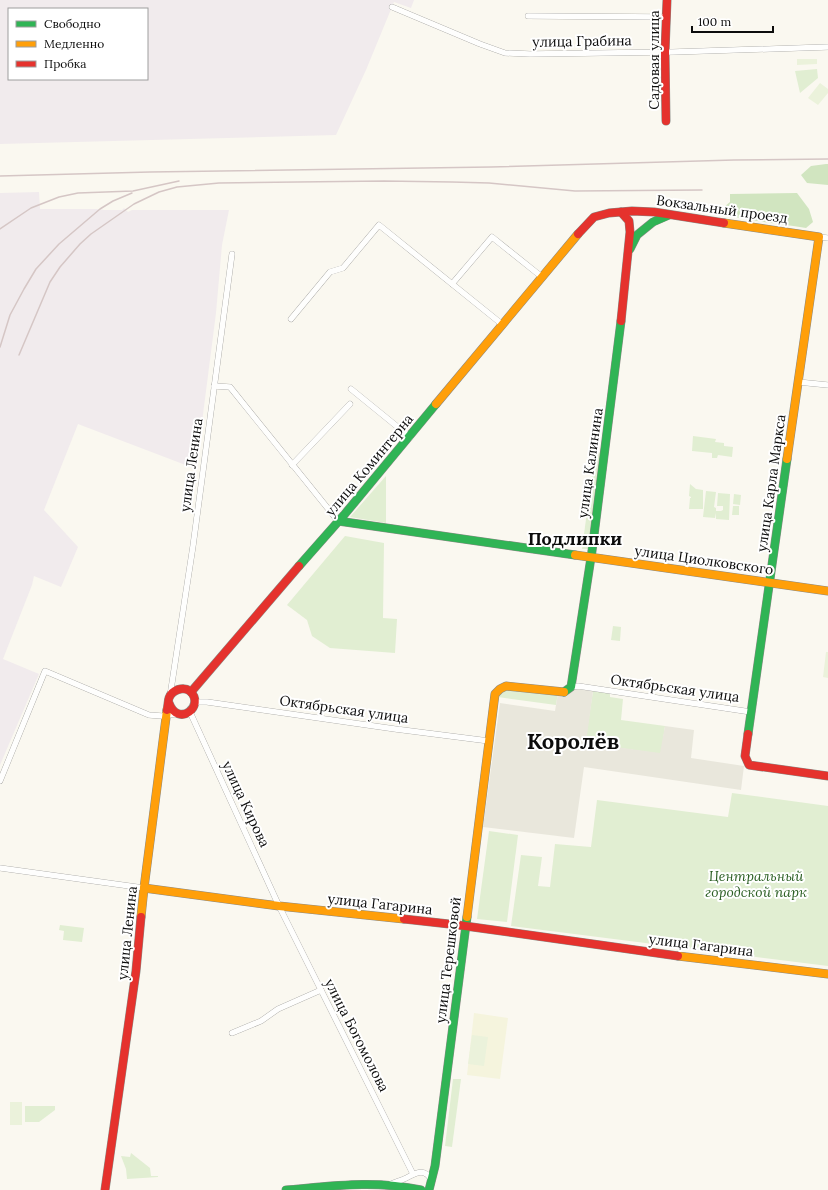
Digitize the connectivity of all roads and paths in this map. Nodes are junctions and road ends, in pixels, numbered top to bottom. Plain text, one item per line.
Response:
1 (667, 0) edge
2 (392, 7) dead end
3 (528, 16) dead end
4 (666, 17) junction
5 (828, 47) edge
6 (665, 52) junction
7 (666, 121) dead end
8 (621, 212) junction
9 (654, 212) junction
10 (669, 215) junction
11 (653, 222) junction
12 (580, 231) joint
13 (818, 237) junction
14 (828, 238) edge
15 (232, 254) dead end
16 (627, 257) junction
17 (542, 277) junction
18 (452, 284) junction
19 (291, 319) dead end
20 (503, 325) junction
21 (798, 382) junction
22 (214, 386) junction
23 (828, 386) edge
24 (351, 389) dead end
25 (350, 404) dead end
26 (410, 437) junction
27 (292, 465) junction
28 (338, 521) junction
29 (590, 557) junction
30 (770, 582) junction
31 (828, 591) edge
32 (172, 678) junction
33 (179, 688) junction
34 (567, 689) junction
35 (191, 692) junction
36 (169, 700) junction
37 (195, 702) junction
38 (190, 712) junction
39 (752, 712) junction
40 (176, 714) junction
41 (168, 716) junction
42 (489, 742) junction
43 (828, 776) edge
44 (0, 781) edge
45 (0, 868) edge
46 (144, 888) junction
47 (279, 906) junction
48 (466, 926) junction
49 (828, 974) edge
50 (321, 990) junction
51 (232, 1033) dead end
52 (413, 1174) junction
53 (390, 1184) junction
54 (431, 1188) edge
55 (105, 1190) edge
56 (286, 1190) edge
57 (421, 1190) edge

1 - 4 street, Садовая улица
2 - 6 street, улица Грабина
3 - 4 street
4 - 6 street, Садовая улица
5 - 6 street, улица Грабина
6 - 7 street, Садовая улица
8 - 9 street, Вокзальный проезд
8 - 12 street, Вокзальный проезд
8 - 16 street, улица Калинина
9 - 10 street, Вокзальный проезд
9 - 11 street
10 - 11 street
10 - 13 street, Вокзальный проезд
11 - 16 street
12 - 17 street, улица Коминтерна
13 - 14 street
13 - 21 street, улица Карла Маркса
15 - 22 street, улица Ленина
16 - 29 street, улица Калинина
17 - 18 street
17 - 20 street, улица Коминтерна
18 - 19 street
18 - 20 street
20 - 26 street, улица Коминтерна
21 - 23 street
21 - 30 street, улица Карла Маркса
22 - 27 street
22 - 32 street, улица Ленина
24 - 26 street
25 - 27 street
26 - 28 street, улица Коминтерна
27 - 28 street
28 - 29 street, улица Циолковского
28 - 35 street, улица Коминтерна
29 - 30 street, улица Циолковского
29 - 34 street, улица Калинина
30 - 31 street, улица Циолковского
30 - 39 street, улица Карла Маркса
32 - 33 street
32 - 36 street, улица Ленина
33 - 35 street
33 - 36 street
34 - 39 street, Октябрьская улица
34 - 42 street, улица Терешковой
35 - 37 street
36 - 40 street
36 - 41 street, улица Ленина
37 - 38 street
37 - 42 street, Октябрьская улица
38 - 40 street
38 - 47 street, улица Кирова
39 - 43 street, улица Карла Маркса
40 - 41 street
41 - 44 street
41 - 46 street, улица Ленина
42 - 48 street, улица Терешковой
45 - 46 street, улица Гагарина
46 - 47 street, улица Гагарина
46 - 55 street, улица Ленина
47 - 48 street, улица Гагарина
47 - 50 street, улица Богомолова
48 - 49 street, улица Гагарина
48 - 54 street, улица Терешковой
50 - 51 street
50 - 52 street, улица Богомолова
52 - 53 street
52 - 54 street
53 - 56 street
53 - 57 street

